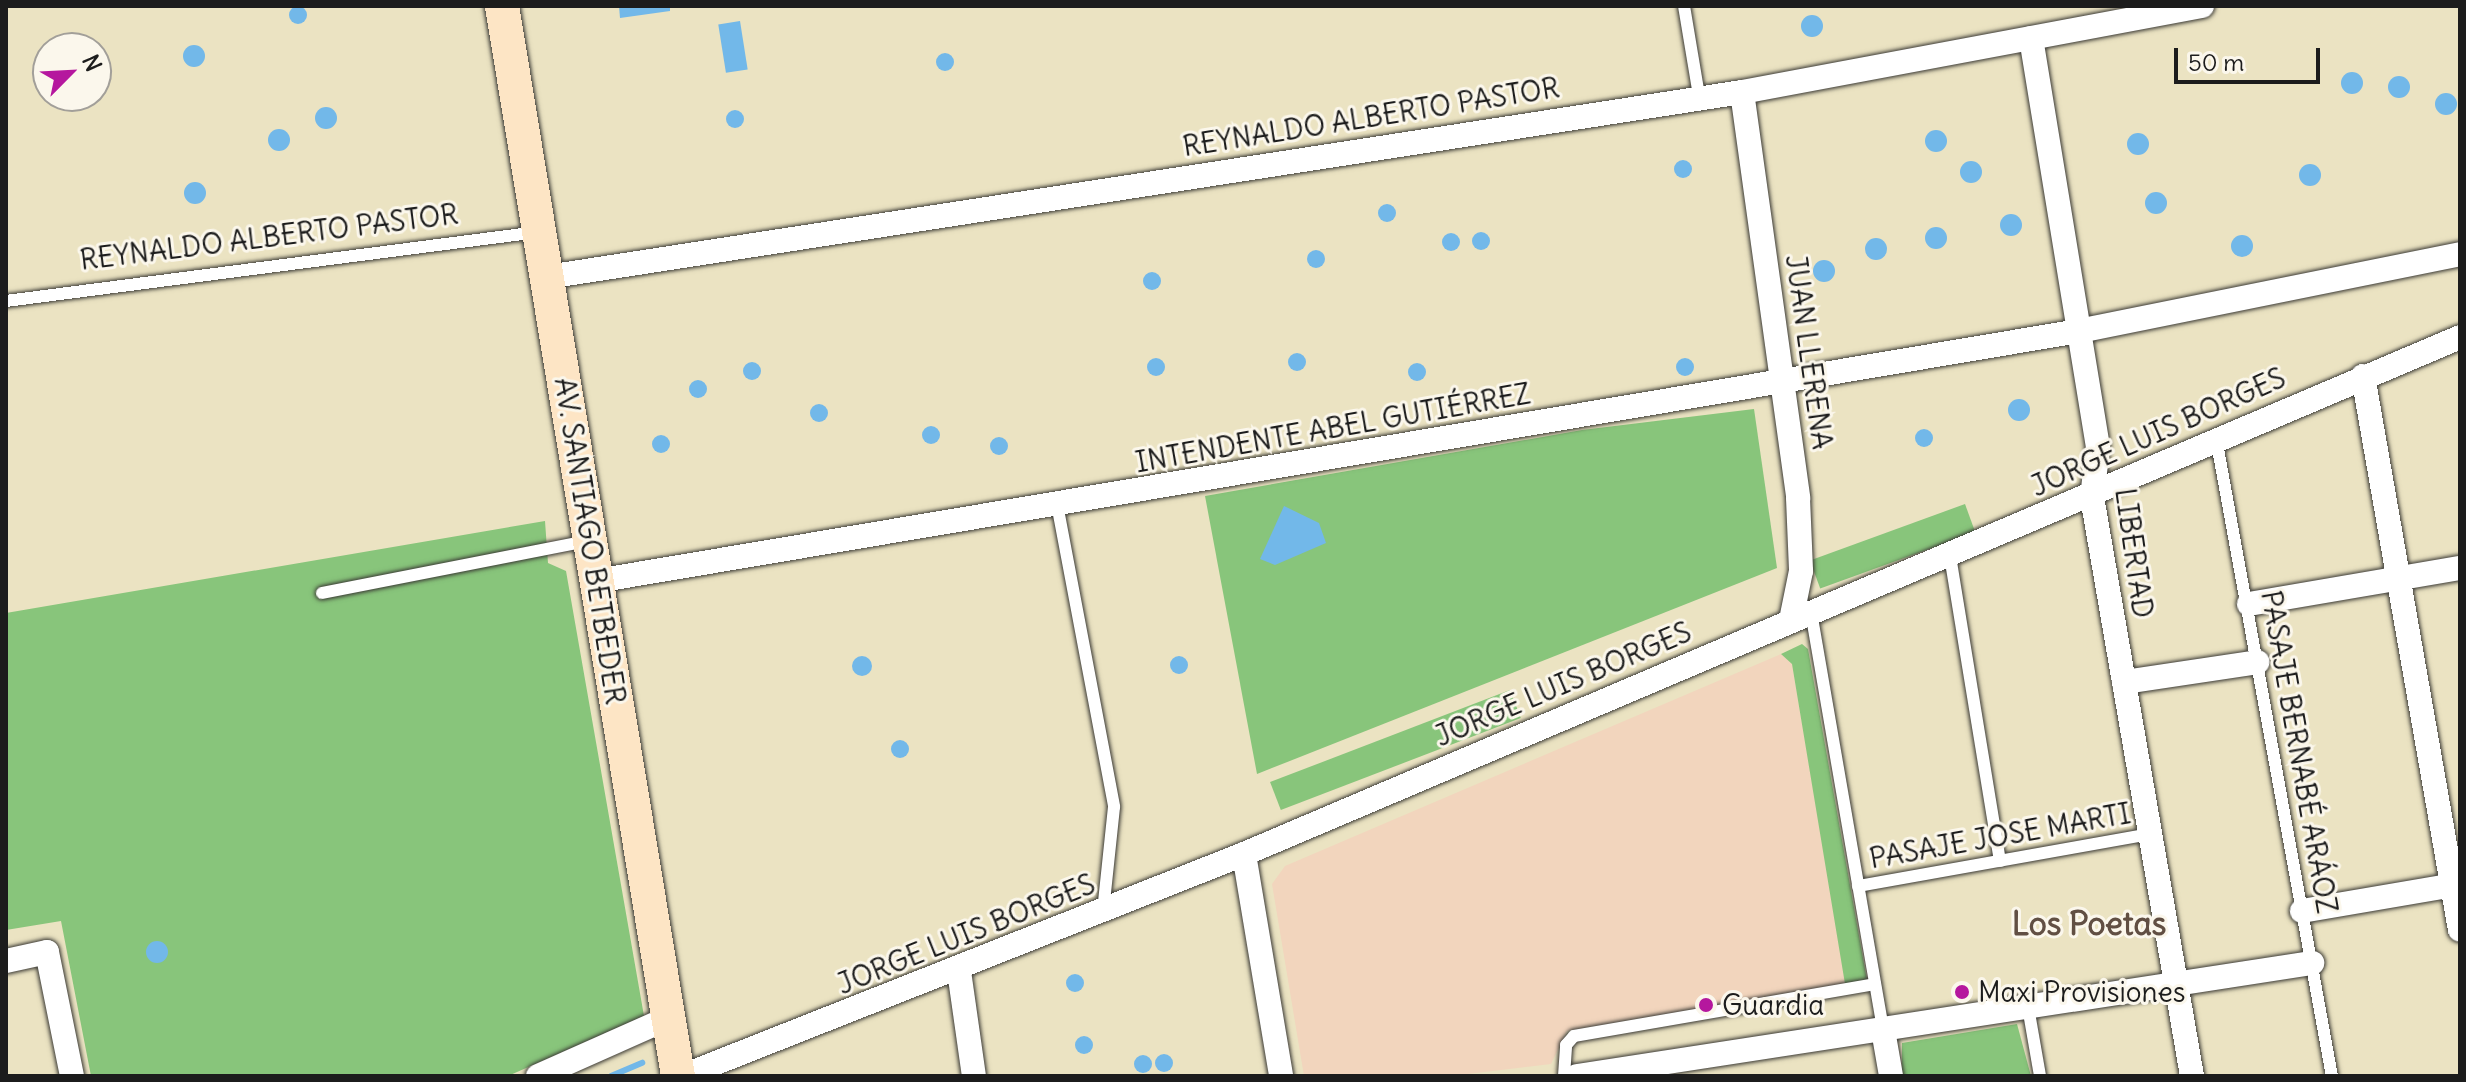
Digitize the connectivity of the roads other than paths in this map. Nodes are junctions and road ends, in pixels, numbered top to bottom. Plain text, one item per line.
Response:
1 (502, 6) edge
2 (1684, 6) edge
3 (2202, 6) edge
4 (2031, 38) junction
5 (1742, 92) junction
6 (1699, 96) junction
7 (539, 232) junction
8 (2460, 254) edge
9 (547, 277) junction
10 (6, 301) edge
11 (2079, 331) junction
12 (2460, 337) edge
13 (2363, 376) junction
14 (1784, 382) junction
15 (2215, 437) junction
16 (2092, 497) junction
17 (1057, 504) junction
18 (590, 541) junction
19 (1950, 556) junction
20 (2460, 568) edge
21 (2398, 578) junction
22 (596, 581) junction
23 (322, 593) dead end
24 (2249, 604) junction
25 (1801, 616) junction
26 (2258, 662) junction
27 (2124, 682) junction
28 (2150, 834) junction
29 (1244, 854) junction
30 (2000, 861) junction
31 (2456, 884) edge
32 (1858, 886) junction
33 (2302, 911) junction
34 (1103, 912) junction
35 (2460, 930) edge
36 (6, 961) edge
37 (2312, 963) junction
38 (959, 971) junction
39 (1875, 984) junction
40 (2176, 984) junction
41 (2028, 1007) junction
42 (668, 1018) junction
43 (1883, 1030) junction
44 (72, 1076) edge
45 (538, 1076) edge
46 (681, 1076) edge
47 (974, 1076) edge
48 (1281, 1076) edge
49 (1579, 1076) edge
50 (1891, 1076) edge
51 (2040, 1076) edge
52 (2192, 1076) edge
53 (2332, 1076) edge

1 - 7 main road, AV. SANTIAGO BETBEDER
2 - 6 lane
3 - 4 street, REYNALDO ALBERTO PASTOR
4 - 5 street, REYNALDO ALBERTO PASTOR
4 - 11 street, LIBERTAD
5 - 6 street, REYNALDO ALBERTO PASTOR
5 - 14 street, JUAN LLERENA
6 - 9 street, REYNALDO ALBERTO PASTOR
7 - 9 main road, AV. SANTIAGO BETBEDER
7 - 10 lane, REYNALDO ALBERTO PASTOR
8 - 11 street, INTENDENTE ABEL GUTIÉRREZ
9 - 18 main road, AV. SANTIAGO BETBEDER
11 - 14 street, INTENDENTE ABEL GUTIÉRREZ
11 - 16 street, LIBERTAD
12 - 13 street, JORGE LUIS BORGES
13 - 15 street, JORGE LUIS BORGES
13 - 21 street
14 - 17 street, INTENDENTE ABEL GUTIÉRREZ
14 - 25 street, JUAN LLERENA
15 - 16 street, JORGE LUIS BORGES
15 - 24 lane, PASAJE BERNABÉ ARÁOZ
16 - 19 street, JORGE LUIS BORGES
16 - 27 street, LIBERTAD
17 - 22 street, INTENDENTE ABEL GUTIÉRREZ
17 - 34 lane
18 - 22 main road, AV. SANTIAGO BETBEDER
18 - 23 lane
19 - 25 street, JORGE LUIS BORGES
19 - 30 lane
20 - 21 street
21 - 24 street
21 - 31 street
22 - 42 main road, AV. SANTIAGO BETBEDER
24 - 26 lane, PASAJE BERNABÉ ARÁOZ
25 - 29 street, JORGE LUIS BORGES
25 - 32 lane, JUAN LLERENA
26 - 27 street
26 - 33 lane, PASAJE BERNABÉ ARÁOZ
27 - 28 street, LIBERTAD
28 - 30 lane, PASAJE JOSE MARTI
28 - 40 street, LIBERTAD
29 - 34 street, JORGE LUIS BORGES
29 - 48 street
30 - 32 lane, PASAJE JOSE MARTI
31 - 33 street
31 - 35 street
32 - 39 lane, JUAN LLERENA
33 - 37 lane, PASAJE BERNABÉ ARÁOZ
34 - 38 street, JORGE LUIS BORGES
36 - 44 street
37 - 40 street
37 - 53 lane, PASAJE BERNABÉ ARÁOZ
38 - 46 street, JORGE LUIS BORGES
38 - 47 street
39 - 43 lane, JUAN LLERENA
39 - 49 lane
40 - 41 street
40 - 52 street, LIBERTAD
41 - 43 street
41 - 51 lane
42 - 45 street
42 - 46 main road, AV. SANTIAGO BETBEDER
43 - 49 street
43 - 50 street, JUAN LLERENA

